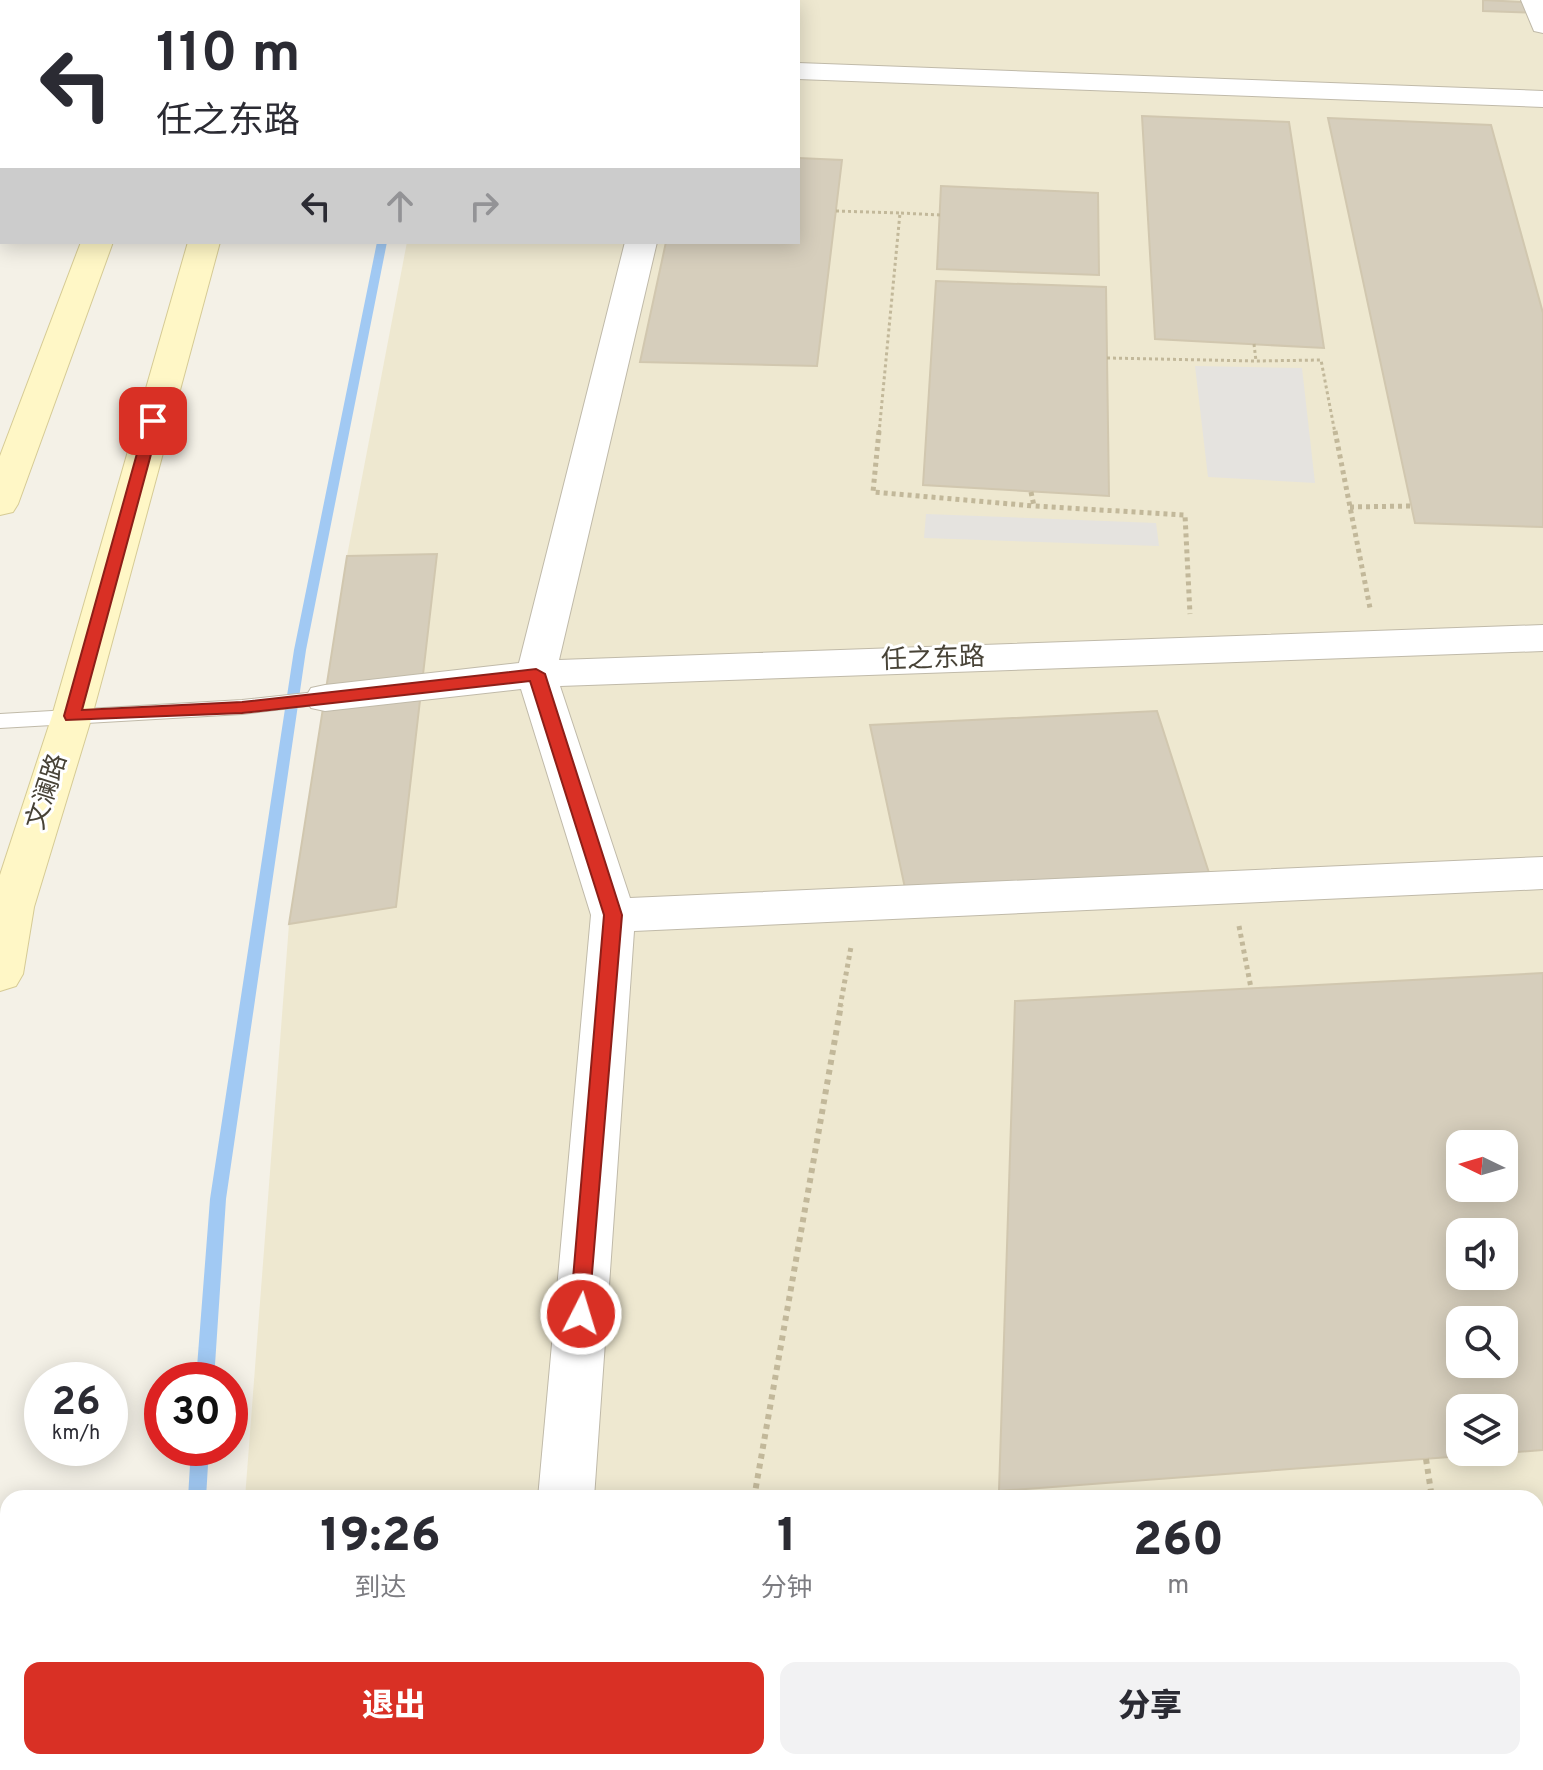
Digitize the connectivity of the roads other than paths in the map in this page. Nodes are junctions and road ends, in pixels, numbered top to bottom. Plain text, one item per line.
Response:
1 (1534, 0) edge
2 (1543, 25) edge
3 (800, 71) edge
4 (1543, 99) edge
5 (96, 244) edge
6 (203, 244) edge
7 (641, 244) edge
8 (0, 504) edge
9 (1543, 638) edge
10 (536, 674) junction
11 (325, 698) joint
12 (72, 716) junction
13 (0, 721) edge
14 (1543, 873) edge
15 (6, 907) edge
16 (613, 915) junction
17 (0, 974) edge
18 (567, 1490) edge

1 - 2 street
3 - 4 street
5 - 8 main road
6 - 12 main road, 文澜路
7 - 10 street
9 - 10 street, 任之东路
10 - 11 street, 任之东路
10 - 16 street
11 - 12 lane
12 - 13 lane
12 - 15 main road, 文澜路
14 - 16 street
15 - 17 main road, 文澜路
16 - 18 street

